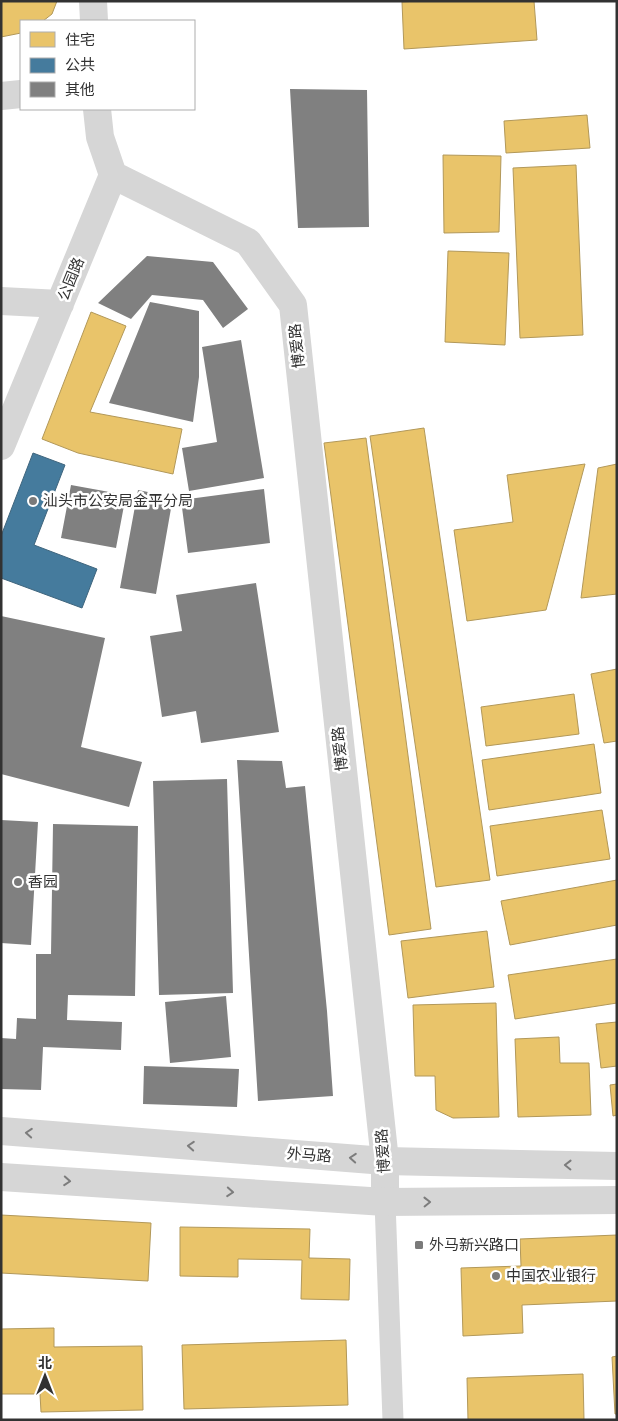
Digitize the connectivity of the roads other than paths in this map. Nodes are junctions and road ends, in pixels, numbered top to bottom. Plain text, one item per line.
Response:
1 (93, 1) edge
2 (94, 20) edge
3 (20, 94) edge
4 (1, 96) edge
5 (97, 110) edge
6 (114, 176) junction
7 (1, 301) edge
8 (60, 304) junction
9 (1, 446) edge
10 (1, 1131) edge
11 (385, 1161) junction
12 (617, 1166) edge
13 (1, 1177) edge
14 (617, 1200) edge
15 (384, 1202) junction
16 (393, 1420) edge

1 - 2 street
3 - 4 street
5 - 6 street
6 - 8 street, 公园路
6 - 11 street, 博爱路
7 - 8 street
8 - 9 street, 公园路
11 -> 10 street, 外马路
12 -> 11 street, 外马路
11 - 15 street, 博爱路
13 -> 15 street
15 -> 14 street
15 - 16 street, 博爱路

